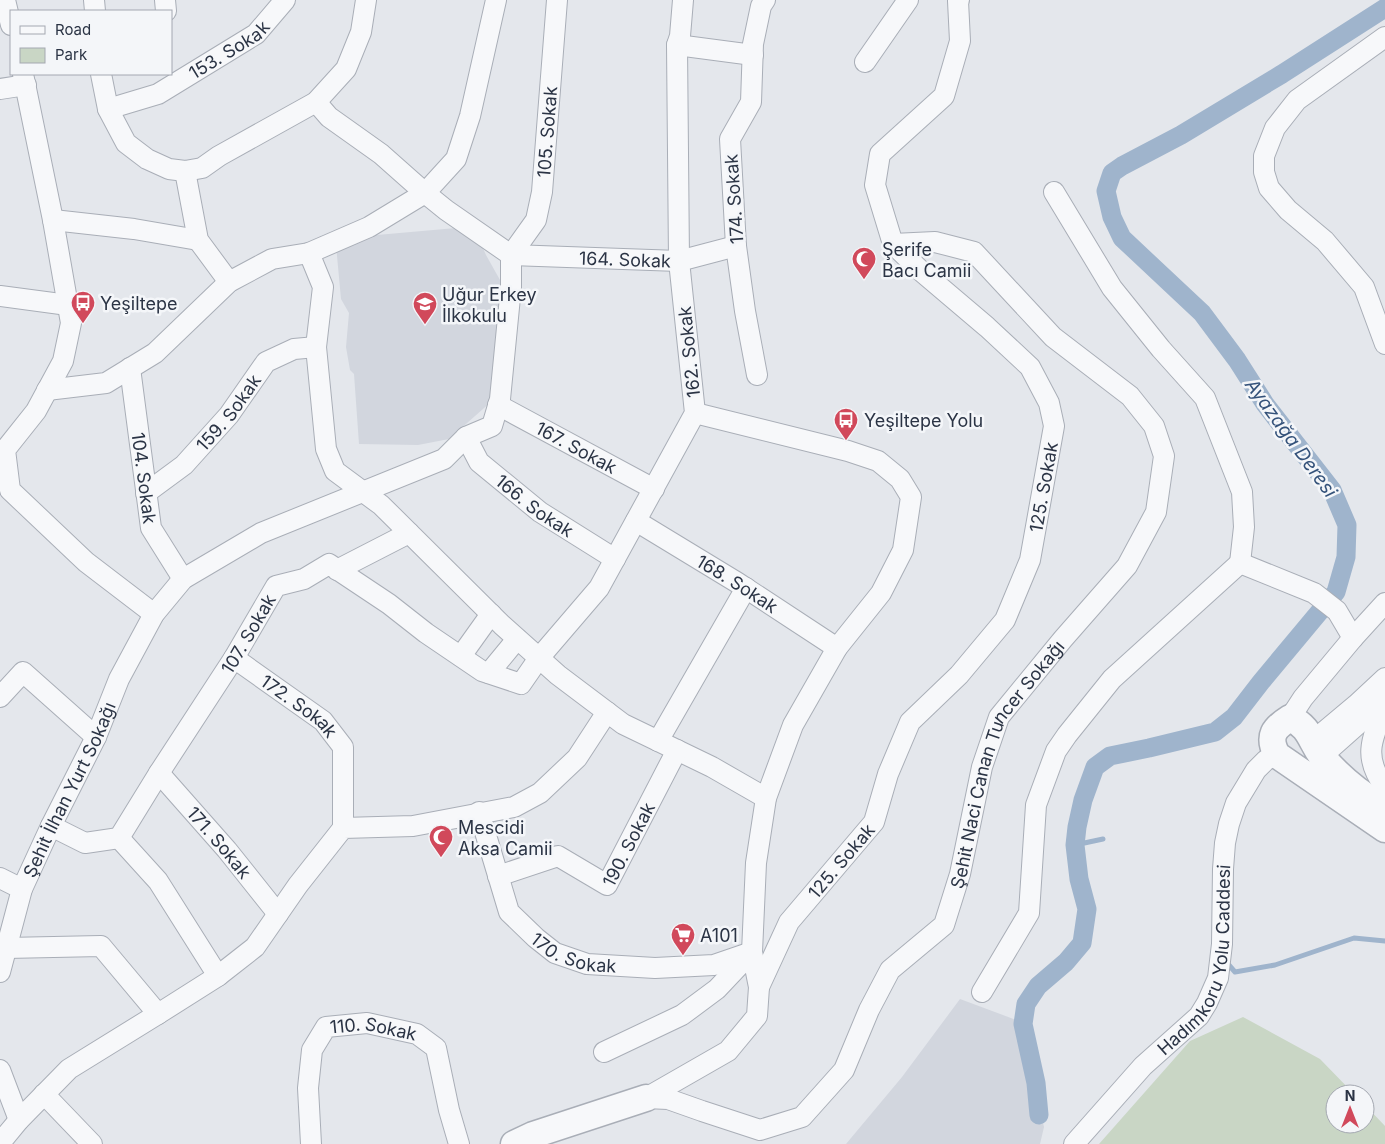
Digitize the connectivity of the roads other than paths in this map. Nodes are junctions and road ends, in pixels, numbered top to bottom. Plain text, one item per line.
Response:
1 (5, 0) edge
2 (285, 0) edge
3 (366, 0) edge
4 (496, 0) edge
5 (557, 0) edge
6 (683, 0) edge
7 (765, 0) edge
8 (908, 0) edge
9 (959, 0) edge
10 (10, 21) edge
11 (1385, 37) edge
12 (677, 46) junction
13 (752, 55) junction
14 (865, 62) dead end
15 (101, 75) edge
16 (25, 79) edge
17 (171, 80) edge
18 (0, 89) edge
19 (316, 102) junction
20 (108, 110) junction
21 (185, 171) junction
22 (1054, 192) dead end
23 (425, 193) junction
24 (53, 220) junction
25 (198, 240) junction
26 (893, 244) junction
27 (736, 246) junction
28 (309, 253) junction
29 (511, 255) junction
30 (679, 261) junction
31 (229, 282) junction
32 (0, 296) edge
33 (68, 305) junction
34 (1385, 344) edge
35 (316, 347) junction
36 (130, 368) junction
37 (757, 375) dead end
38 (47, 390) junction
39 (498, 405) junction
40 (695, 414) junction
41 (466, 437) junction
42 (2, 452) edge
43 (654, 489) junction
44 (363, 492) junction
45 (146, 493) junction
46 (636, 521) junction
47 (409, 533) junction
48 (615, 559) junction
49 (1240, 563) junction
50 (337, 570) junction
51 (183, 579) junction
52 (746, 588) junction
53 (1385, 603) edge
54 (154, 614) junction
55 (491, 614) junction
56 (517, 638) junction
57 (1353, 638) junction
58 (837, 648) junction
59 (461, 656) junction
60 (234, 658) junction
61 (539, 658) junction
62 (489, 673) junction
63 (1385, 678) edge
64 (0, 697) edge
65 (1385, 701) edge
66 (1385, 707) edge
67 (607, 712) junction
68 (1290, 718) junction
69 (96, 737) junction
70 (658, 741) junction
71 (1318, 748) junction
72 (677, 750) junction
73 (1277, 755) junction
74 (1300, 770) junction
75 (159, 773) junction
76 (1385, 786) edge
77 (766, 798) junction
78 (1385, 808) edge
79 (479, 812) junction
80 (51, 826) junction
81 (343, 828) junction
82 (1385, 829) edge
83 (119, 838) junction
84 (498, 876) junction
85 (0, 878) edge
86 (22, 889) junction
87 (278, 914) junction
88 (6, 948) junction
89 (752, 952) junction
90 (0, 972) edge
91 (218, 976) junction
92 (759, 987) junction
93 (982, 992) dead end
94 (158, 1014) junction
95 (604, 1052) dead end
96 (0, 1070) edge
97 (44, 1094) junction
98 (646, 1098) junction
99 (19, 1120) junction
100 (0, 1143) edge
101 (92, 1144) edge
102 (311, 1144) edge
103 (460, 1144) edge
104 (514, 1144) edge
105 (1074, 1144) edge

1 - 10 street
2 - 17 street, 153. Sokak
3 - 19 street
4 - 23 street
5 - 29 street, 105. Sokak
6 - 12 street, 162. Sokak
7 - 13 street, 174. Sokak
8 - 14 street
9 - 26 street, 125. Sokak
11 - 34 street
12 - 13 street
12 - 30 street, 162. Sokak
13 - 27 street, 174. Sokak
15 - 20 street
16 - 18 street
16 - 24 street
17 - 20 street, 153. Sokak
19 - 21 street
19 - 23 street
20 - 21 street
21 - 25 street
22 - 49 street
23 - 28 street
23 - 29 street
24 - 25 street
24 - 33 street
25 - 31 street
26 - 92 street, 125. Sokak
26 - 98 street, Şehit Naci Canan Tuncer Sokağı
27 - 30 street, 164. Sokak
27 - 37 street, 174. Sokak
28 - 31 street
28 - 35 street
29 - 30 street, 164. Sokak
29 - 39 street
30 - 40 street, 162. Sokak
31 - 36 street
32 - 33 street
33 - 38 street
35 - 44 street
35 - 45 street, 159. Sokak
36 - 38 street
36 - 45 street, 104. Sokak
38 - 42 street
39 - 41 street
39 - 43 street, 167. Sokak
40 - 43 street, 162. Sokak
40 - 58 street
41 - 44 street, Şehit İlhan Yurt Sokağı
41 - 48 street, 166. Sokak
42 - 54 street
43 - 46 street, 162. Sokak
44 - 47 street
44 - 51 street, Şehit İlhan Yurt Sokağı
45 - 51 street, 104. Sokak
46 - 48 street, 162. Sokak
46 - 52 street, 168. Sokak
47 - 50 street
47 - 55 street
48 - 61 street, 162. Sokak
49 - 57 street
49 - 93 street, Şehit Naci Canan Tuncer Sokağı
50 - 59 street
50 - 60 street, 107. Sokak
51 - 54 street, Şehit İlhan Yurt Sokağı
52 - 58 street, 168. Sokak
52 - 70 street
53 - 57 street
54 - 69 street, Şehit İlhan Yurt Sokağı
55 - 56 street
55 - 59 street
56 - 61 street
56 - 62 street
57 - 68 street
58 - 77 street
59 - 62 street
60 - 75 street, 107. Sokak
60 - 81 street, 172. Sokak
61 - 62 street
61 - 67 street
63 - 71 street
64 - 69 street
65 - 71 street
66 - 76 street
67 - 70 street
67 - 79 street
68 - 71 street
68 - 73 street
69 - 80 street, Şehit İlhan Yurt Sokağı
70 - 72 street
71 - 74 street
71 - 78 street
72 - 77 street
72 - 84 street, 190. Sokak
73 - 74 street
73 - 105 street, Hadımkoru Yolu Caddesi
74 - 82 street
75 - 83 street, 107. Sokak
75 - 87 street, 171. Sokak
77 - 89 street
79 - 81 street
79 - 84 street, 170. Sokak
80 - 83 street
80 - 86 street, Şehit İlhan Yurt Sokağı
81 - 87 street
83 - 91 street
84 - 89 street, 170. Sokak
85 - 86 street
86 - 88 street, Şehit İlhan Yurt Sokağı
87 - 91 street
88 - 90 street, Şehit İlhan Yurt Sokağı
88 - 94 street
89 - 92 street
89 - 95 street
91 - 94 street
92 - 98 street
94 - 97 street
96 - 99 street
97 - 99 street
97 - 101 street
98 - 104 street, Şehit Naci Canan Tuncer Sokağı
99 - 100 street
102 - 103 street, 110. Sokak

